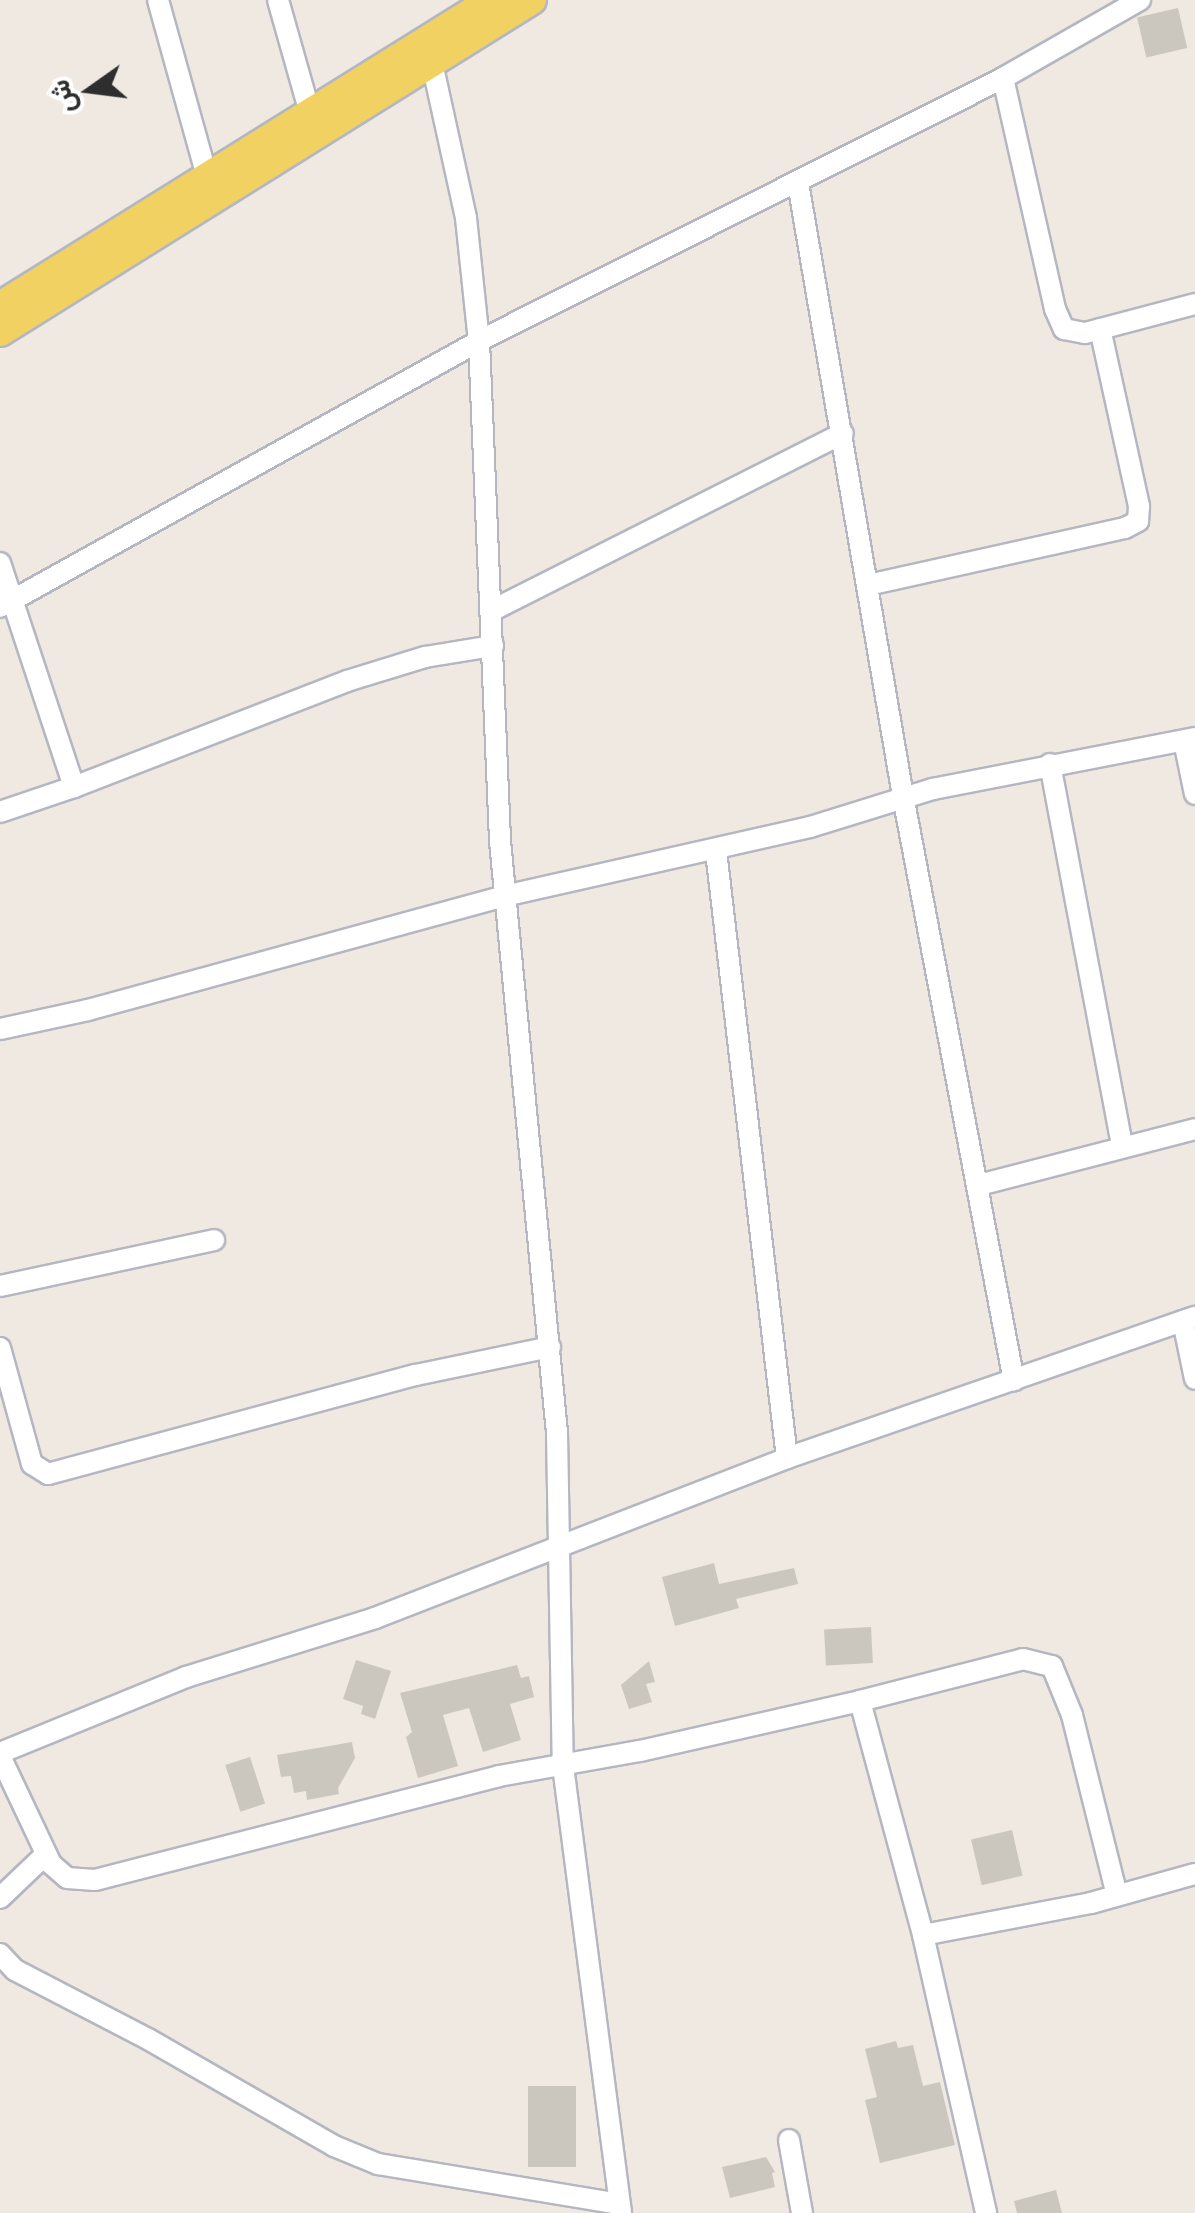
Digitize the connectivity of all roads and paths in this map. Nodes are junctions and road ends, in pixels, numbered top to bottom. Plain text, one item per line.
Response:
1 (158, 0) edge
2 (278, 0) edge
3 (491, 0) edge
4 (532, 0) edge
5 (1140, 0) edge
6 (466, 17) edge
7 (432, 62) junction
8 (1003, 78) junction
9 (310, 113) junction
10 (207, 176) junction
11 (798, 183) junction
12 (1195, 304) edge
13 (0, 306) edge
14 (1100, 329) junction
15 (0, 332) edge
16 (480, 341) junction
17 (843, 433) junction
18 (0, 563) edge
19 (868, 585) junction
20 (7, 604) edge
21 (492, 612) junction
22 (493, 646) junction
23 (1189, 740) edge
24 (1050, 764) junction
25 (74, 787) junction
26 (1195, 794) edge
27 (903, 796) junction
28 (0, 812) edge
29 (716, 850) junction
30 (504, 896) junction
31 (0, 1029) edge
32 (1195, 1130) edge
33 (1122, 1146) junction
34 (979, 1184) junction
35 (214, 1240) dead end
36 (0, 1286) edge
37 (1189, 1319) edge
38 (550, 1347) junction
39 (0, 1348) edge
40 (1195, 1380) edge
41 (1014, 1381) junction
42 (6, 1400) edge
43 (787, 1458) junction
44 (559, 1544) junction
45 (860, 1701) junction
46 (0, 1754) edge
47 (562, 1766) junction
48 (45, 1855) junction
49 (1195, 1874) edge
50 (1118, 1896) junction
51 (0, 1898) edge
52 (922, 1935) junction
53 (0, 1954) edge
54 (789, 2140) dead end
55 (620, 2208) edge
56 (802, 2213) edge
57 (986, 2213) edge

1 - 10 street
2 - 9 street
3 - 6 main road
4 - 6 main road
5 - 8 street
6 - 7 main road
6 - 9 main road
7 - 15 main road
7 - 16 street
8 - 11 street
8 - 14 street
9 - 10 main road
10 - 13 main road
11 - 16 street
11 - 17 street
12 - 14 street
14 - 19 street
16 - 20 street
16 - 21 street
17 - 19 street
17 - 21 street
18 - 20 street
19 - 27 street
20 - 25 street
21 - 22 street
22 - 25 street
22 - 30 street
23 - 24 street
23 - 26 street
24 - 27 street
24 - 33 street
25 - 28 street
27 - 29 street
27 - 34 street
29 - 30 street
29 - 43 street
30 - 31 street
30 - 38 street
32 - 33 street
33 - 34 street
34 - 41 street
35 - 36 street
37 - 40 street
37 - 41 street
38 - 42 street
38 - 44 street
39 - 42 street
41 - 43 street
43 - 44 street
44 - 46 street
44 - 47 street
45 - 47 street
45 - 50 street
45 - 52 street
46 - 48 street
47 - 48 street
47 - 55 street
48 - 51 street
49 - 50 street
50 - 52 street
52 - 57 street
53 - 55 street
54 - 56 street

